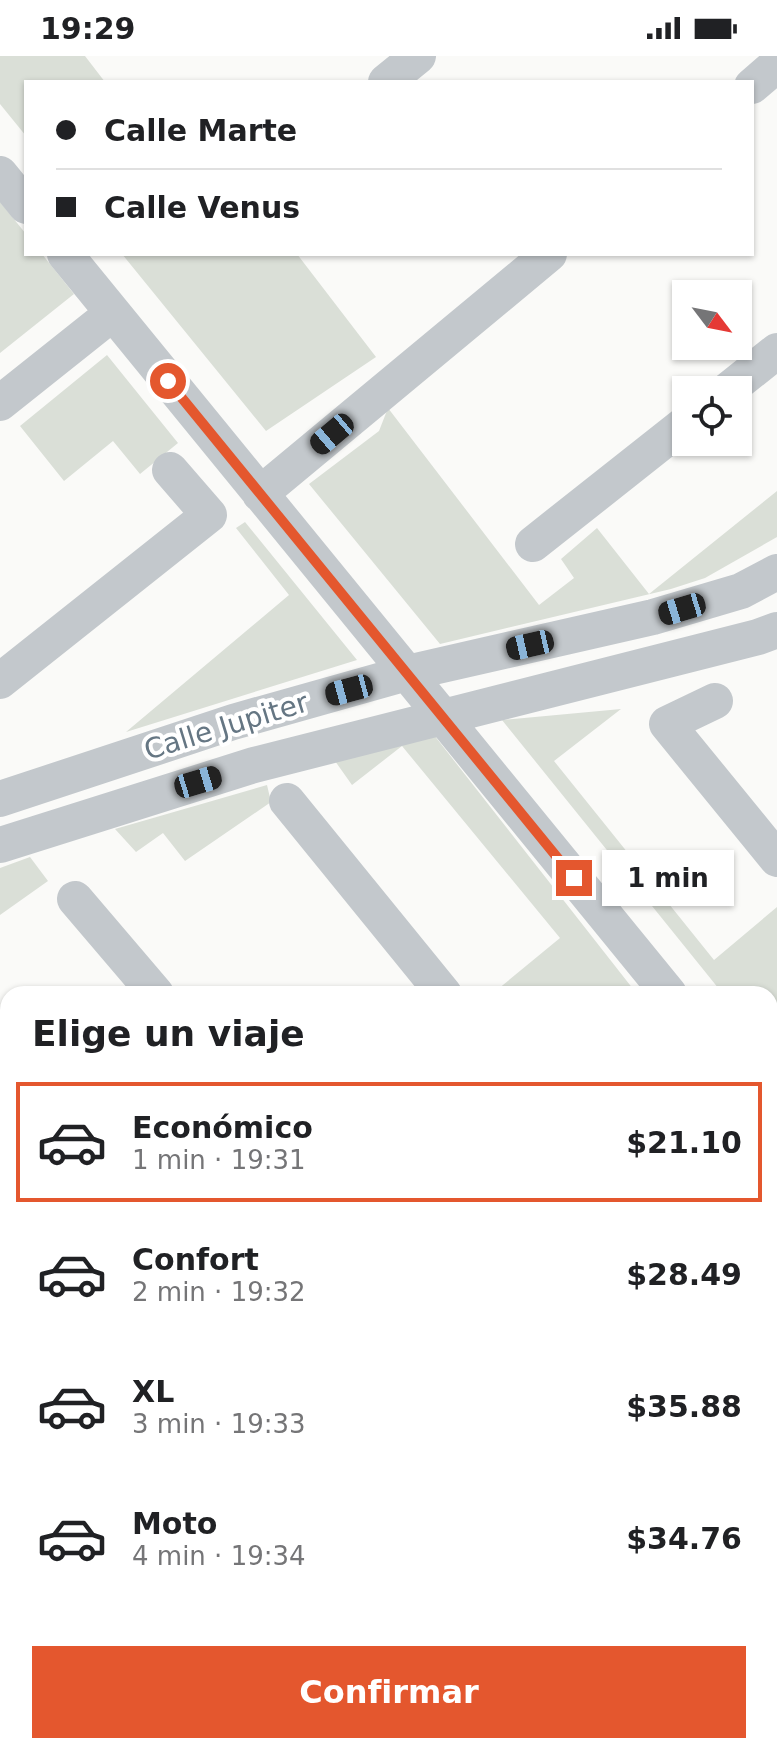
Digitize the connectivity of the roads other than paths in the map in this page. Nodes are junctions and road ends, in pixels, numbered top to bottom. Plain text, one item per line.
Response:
1 (418, 56) edge
2 (388, 80) edge
3 (0, 174) edge
4 (24, 204) edge
5 (67, 256) edge
6 (547, 256) edge
7 (113, 313) junction
8 (777, 351) edge
9 (746, 376) edge
10 (0, 403) edge
11 (672, 434) edge
12 (170, 470) dead end
13 (260, 494) junction
14 (533, 544) dead end
15 (777, 572) edge
16 (777, 630) edge
17 (407, 673) junction
18 (0, 681) edge
19 (715, 701) dead end
20 (444, 719) junction
21 (0, 799) edge
22 (287, 801) dead end
23 (0, 845) edge
24 (777, 859) edge
25 (75, 899) dead end
26 (149, 986) edge
27 (437, 986) edge
28 (662, 986) edge

1 - 2 street
3 - 4 street
5 - 7 street
6 - 13 street
7 - 10 street
7 - 13 street
8 - 9 street
11 - 14 street
12 - 18 street
13 - 17 street
15 - 17 street, Calle Jupiter
16 - 20 street, Calle Jupiter
17 - 20 street
17 - 21 street, Calle Jupiter
19 - 24 street
20 - 23 street, Calle Jupiter
20 - 28 street
22 - 27 street
25 - 26 street

